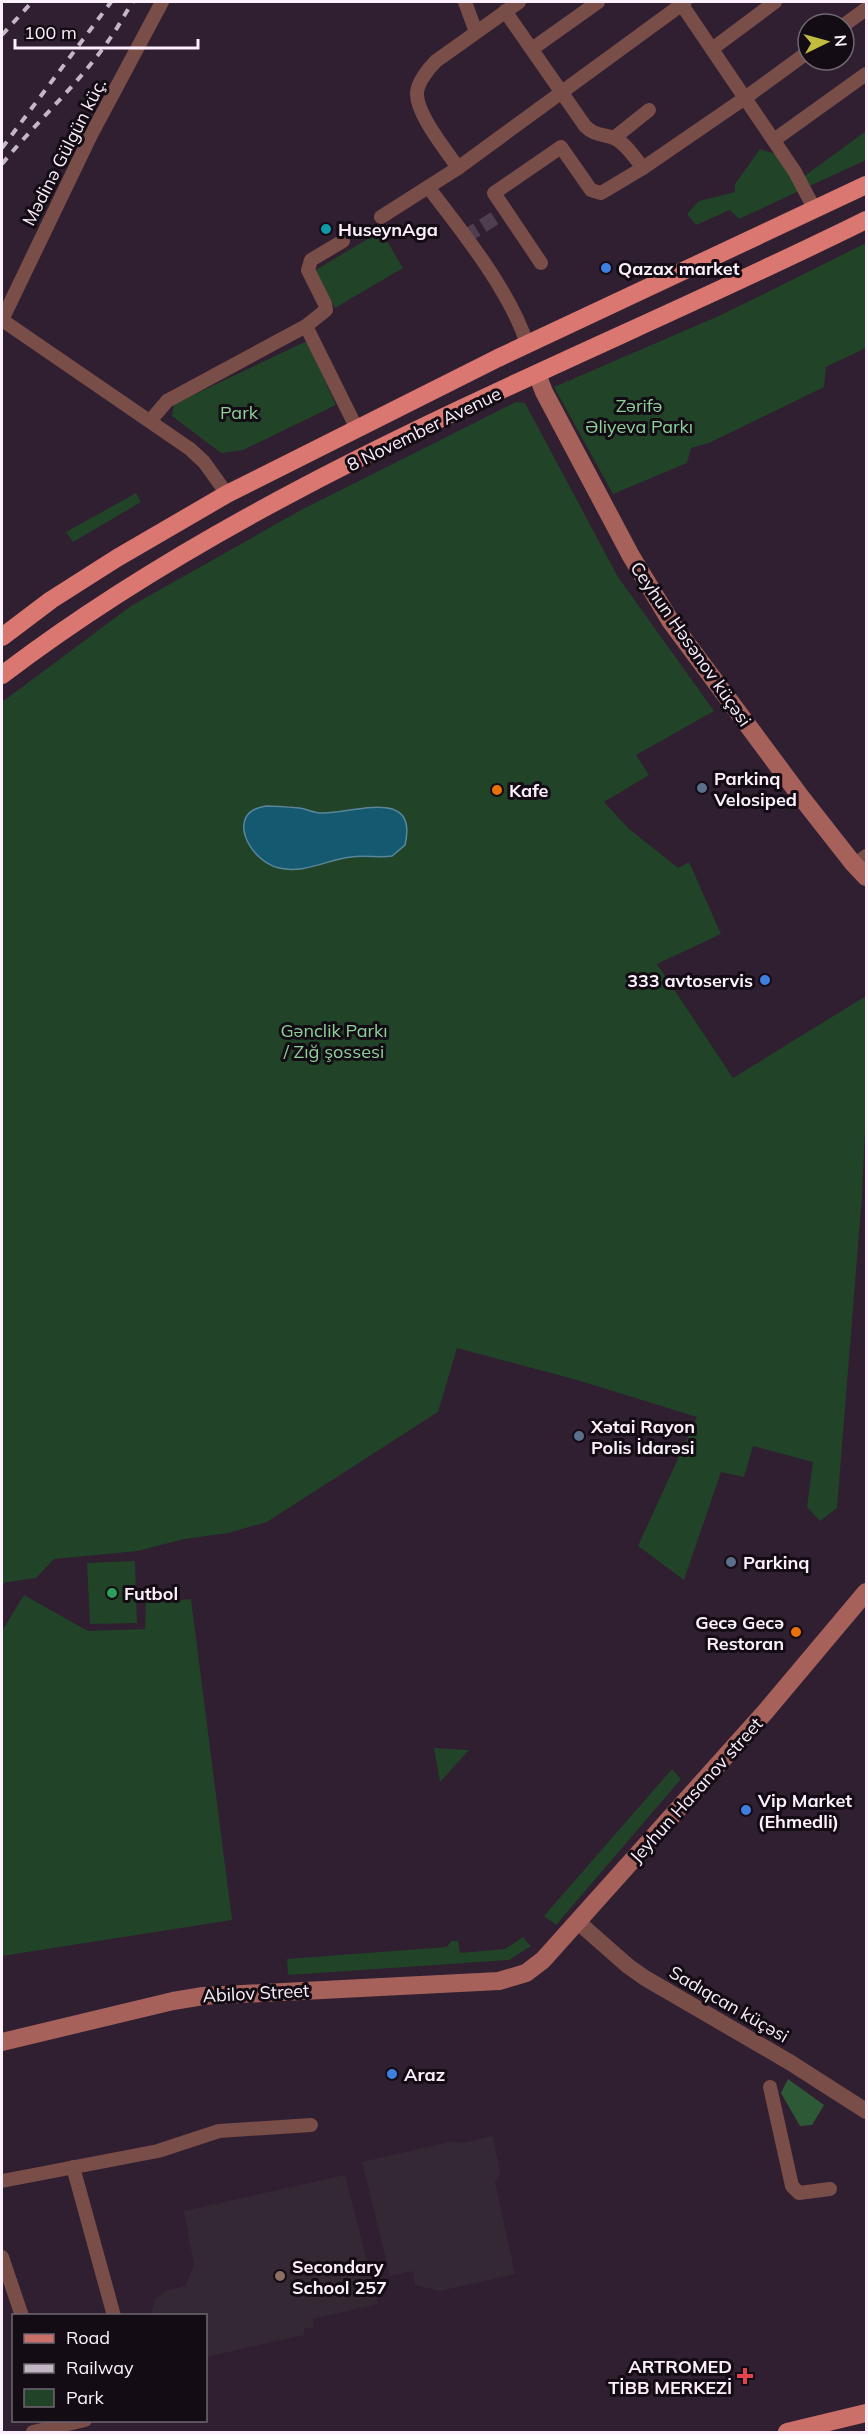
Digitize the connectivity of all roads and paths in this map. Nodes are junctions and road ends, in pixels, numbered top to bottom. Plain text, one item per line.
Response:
1 (162, 2) edge
2 (465, 2) edge
3 (519, 2) edge
4 (597, 2) edge
5 (682, 2) edge
6 (775, 2) edge
7 (505, 11) junction
8 (476, 32) junction
9 (532, 49) junction
10 (712, 49) junction
11 (796, 61) edge
12 (867, 74) edge
13 (561, 93) junction
14 (745, 98) junction
15 (650, 110) dead end
16 (614, 138) junction
17 (774, 140) junction
18 (458, 168) junction
19 (643, 168) junction
20 (867, 185) edge
21 (428, 187) junction
22 (815, 210) junction
23 (381, 217) dead end
24 (867, 220) edge
25 (343, 240) dead end
26 (541, 262) dead end
27 (2, 320) edge
28 (306, 326) junction
29 (526, 344) junction
30 (537, 374) junction
31 (150, 421) junction
32 (356, 427) junction
33 (227, 494) junction
34 (2, 637) edge
35 (2, 675) edge
36 (863, 866) edge
37 (867, 1592) edge
38 (578, 1922) junction
39 (516, 1977) joint
40 (2, 2042) edge
41 (770, 2087) dead end
42 (867, 2111) edge
43 (311, 2125) dead end
44 (73, 2167) junction
45 (2, 2181) edge
46 (830, 2189) dead end
47 (2, 2257) edge
48 (21, 2314) edge
49 (113, 2314) edge
50 (867, 2413) edge
51 (72, 2422) edge
52 (33, 2433) edge
53 (787, 2433) edge

1 - 27 street, Mədinə Gülgün küç.
2 - 8 street
3 - 7 street
4 - 9 street
5 - 10 street
5 - 13 street
6 - 10 street
7 - 8 street
7 - 9 street
8 - 18 street
9 - 13 street
10 - 14 street
11 - 14 street
12 - 17 street
13 - 16 street
13 - 18 street
14 - 17 street
14 - 19 street
15 - 16 street
16 - 19 street
17 - 22 street
18 - 21 street
19 - 26 street
20 - 22 highway, 8 November Avenue
21 - 23 street
21 - 29 street
22 - 29 highway, 8 November Avenue
24 - 30 highway, 8 November Avenue
25 - 28 street
27 - 31 street
28 - 31 street
28 - 32 street
29 - 30 highway
29 - 32 highway, 8 November Avenue
30 - 35 highway, 8 November Avenue
30 - 36 main road, Ceyhun Həsənov küçəsi
31 - 33 street
32 - 33 highway, 8 November Avenue
33 - 34 highway, 8 November Avenue
37 - 38 main road, Jeyhun Hasanov street
38 - 39 main road, Jeyhun Hasanov street
38 - 42 street, Sadıqcan küçəsi
39 - 40 main road, Abilov Street
41 - 46 street
43 - 44 street
44 - 45 street
44 - 49 street
47 - 48 street
50 - 53 main road
51 - 52 street

